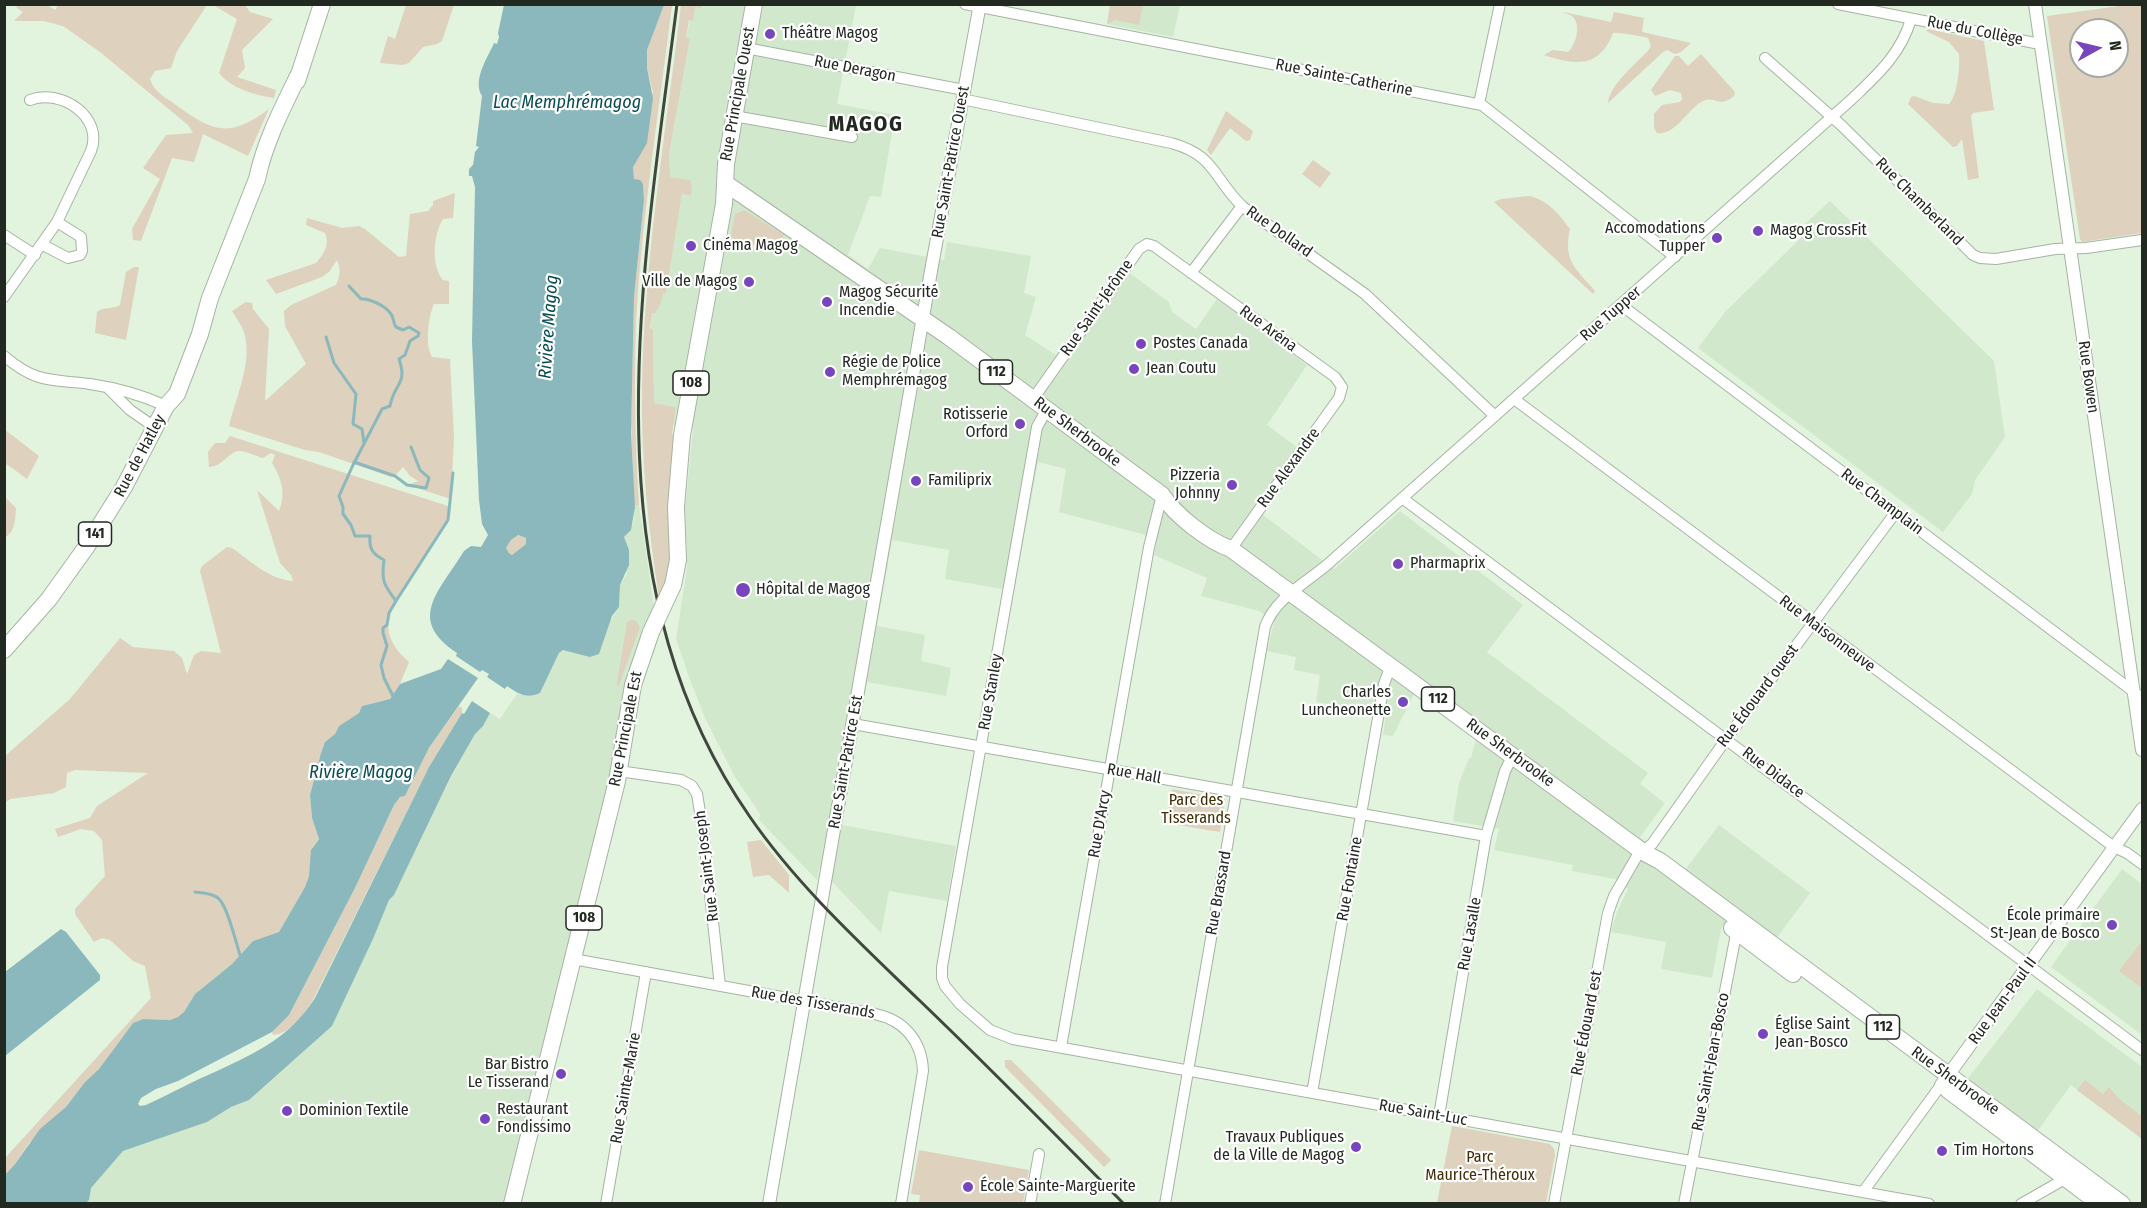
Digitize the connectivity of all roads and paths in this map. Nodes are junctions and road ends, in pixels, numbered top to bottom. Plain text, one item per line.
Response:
1 (322, 4) edge
2 (754, 4) edge
3 (964, 4) edge
4 (1500, 4) edge
5 (1838, 4) edge
6 (2035, 4) edge
7 (980, 6) edge
8 (1911, 19) junction
9 (2040, 44) junction
10 (746, 48) junction
11 (1766, 58) dead end
12 (963, 94) junction
13 (30, 100) dead end
14 (1479, 104) junction
15 (734, 117) junction
16 (1831, 117) junction
17 (852, 137) dead end
18 (725, 183) junction
19 (1242, 206) junction
20 (57, 222) junction
21 (4, 235) edge
22 (2142, 240) edge
23 (43, 245) junction
24 (2069, 249) junction
25 (35, 255) junction
26 (1675, 257) junction
27 (1191, 273) junction
28 (4, 297) edge
29 (1621, 305) junction
30 (923, 320) junction
31 (4, 356) edge
32 (1342, 387) joint
33 (108, 388) junction
34 (1514, 399) junction
35 (1040, 404) junction
36 (166, 406) junction
37 (1495, 416) junction
38 (156, 428) junction
39 (1162, 495) junction
40 (1402, 498) junction
41 (1896, 512) junction
42 (1231, 549) junction
43 (1292, 592) junction
44 (1813, 623) junction
45 (4, 650) edge
46 (1391, 665) junction
47 (2138, 695) edge
48 (853, 724) junction
49 (1727, 738) junction
50 (982, 747) junction
51 (2142, 750) edge
52 (1513, 755) junction
53 (1109, 770) junction
54 (619, 771) junction
55 (1237, 792) junction
56 (2142, 809) edge
57 (1361, 814) junction
58 (1486, 836) junction
59 (2114, 847) junction
60 (1643, 852) junction
61 (2142, 864) edge
62 (1737, 926) junction
63 (573, 959) junction
64 (2029, 964) junction
65 (646, 972) junction
66 (942, 978) joint
67 (720, 986) junction
68 (805, 1001) junction
69 (1061, 1047) junction
70 (2142, 1050) edge
71 (1188, 1070) junction
72 (1945, 1081) junction
73 (1312, 1093) junction
74 (1439, 1116) junction
75 (1566, 1139) junction
76 (1039, 1154) dead end
77 (1692, 1162) junction
78 (2072, 1175) junction
79 (1863, 1192) junction
80 (512, 1203) edge
81 (606, 1203) edge
82 (769, 1203) edge
83 (901, 1203) edge
84 (1030, 1203) edge
85 (1165, 1203) edge
86 (1554, 1203) edge
87 (1684, 1203) edge
88 (1929, 1203) edge
89 (2020, 1203) edge
90 (2100, 1203) edge
91 (2122, 1203) edge

1 - 36 main road, Rue de Hatley / 141
2 - 10 main road, Rue Principale Ouest
3 - 7 street, Rue Sainte-Catherine
4 - 14 street
5 - 8 street, Rue du Collège
6 - 9 street, Rue Bowen
7 - 12 street, Rue Saint-Patrice Ouest
7 - 14 street, Rue Sainte-Catherine
8 - 9 street, Rue du Collège
8 - 16 street, Rue Tupper
9 - 24 street, Rue Bowen
10 - 12 street, Rue Deragon
10 - 15 main road, Rue Principale Ouest
11 - 16 street, Rue Chamberland
12 - 19 street, Rue Dollard
12 - 30 street, Rue Saint-Patrice Ouest
13 - 20 street
14 - 26 street, Rue Sainte-Catherine
15 - 17 street
15 - 18 main road, Rue Principale Ouest
16 - 24 street, Rue Chamberland
16 - 26 street, Rue Tupper
18 - 30 main road, Rue Sherbrooke / 112
18 - 54 main road, Rue Principale Est / 108, bridge
19 - 27 street
19 - 37 street, Rue Dollard
20 - 23 street
20 - 23 street
21 - 25 street
22 - 24 street, Rue Chamberland
23 - 25 street
24 - 47 street, Rue Bowen
25 - 28 street
26 - 29 street, Rue Tupper
27 - 32 street, Rue Aréna
27 - 35 street, Rue Saint-Jérôme
29 - 34 street, Rue Tupper
29 - 41 street, Rue Champlain
30 - 35 main road, Rue Sherbrooke / 112
30 - 48 street, Rue Saint-Patrice Est
31 - 33 street
32 - 42 street, Rue Alexandre
33 - 36 street
33 - 38 street
34 - 37 street, Rue Tupper
34 - 44 street, Rue Maisonneuve
35 - 39 main road, Rue Sherbrooke / 112
35 - 50 street, Rue Stanley
36 - 38 main road, Rue de Hatley / 141
37 - 40 street, Rue Tupper
38 - 45 main road, Rue de Hatley / 141
39 - 42 main road, Rue Sherbrooke / 112
39 - 53 street, Rue D'Arcy
40 - 43 street, Rue Tupper
40 - 49 street, Rue Didace
41 - 44 street, Rue Édouard ouest
41 - 47 street, Rue Champlain
42 - 43 main road, Rue Sherbrooke / 112
43 - 46 main road, Rue Sherbrooke / 112
43 - 55 street, Rue Brassard
44 - 49 street, Rue Édouard ouest
44 - 59 street, Rue Maisonneuve
46 - 52 main road, Rue Sherbrooke / 112
46 - 57 street, Rue Fontaine
47 - 51 street, Rue Bowen
48 - 50 street, Rue Hall
48 - 68 street, Rue Saint-Patrice Est
49 - 60 street, Rue Édouard ouest
49 - 64 street, Rue Didace
50 - 53 street, Rue Hall
50 - 66 street, Rue Stanley
52 - 58 street, Rue Lasalle
52 - 60 main road, Rue Sherbrooke / 112
53 - 55 street, Rue Hall
53 - 69 street, Rue D'Arcy
54 - 63 main road, Rue Principale Est / 108
54 - 67 street, Rue Saint-Joseph
55 - 57 street, Rue Hall
55 - 71 street, Rue Brassard
56 - 59 street, Rue Jean-Paul II
57 - 58 street, Rue Hall
57 - 73 street, Rue Fontaine
58 - 74 street, Rue Lasalle
59 - 61 street, Rue Maisonneuve
59 - 64 street, Rue Jean-Paul II
60 - 62 main road, Rue Sherbrooke / 112
60 - 75 street, Rue Édouard est
62 - 72 main road, Rue Sherbrooke / 112
62 - 77 street, Rue Saint-Jean-Bosco
63 - 65 street, Rue des Tisserands
63 - 80 main road, Rue Principale Est / 108
64 - 70 street, Rue Didace
64 - 72 street, Rue Jean-Paul II
65 - 67 street, Rue des Tisserands
65 - 81 street, Rue Sainte-Marie
66 - 69 street, Rue Saint-Luc
67 - 68 street, Rue des Tisserands
68 - 82 street, Rue Saint-Patrice Est
68 - 83 street, Rue des Tisserands
69 - 71 street, Rue Saint-Luc
71 - 73 street, Rue Saint-Luc
71 - 85 street, Rue Brassard
72 - 78 main road, Rue Sherbrooke / 112
72 - 79 street, Rue Jean-Paul II
73 - 74 street, Rue Saint-Luc
74 - 75 street, Rue Saint-Luc
75 - 77 street, Rue Saint-Luc
75 - 86 street, Rue Édouard est
76 - 84 street
77 - 79 street, Rue Saint-Luc
77 - 87 street, Rue Saint-Jean-Bosco
78 - 89 street
78 - 90 main road, Rue Sherbrooke / 112
78 - 91 main road, Rue Sherbrooke / 112
79 - 88 street, Rue Saint-Luc

